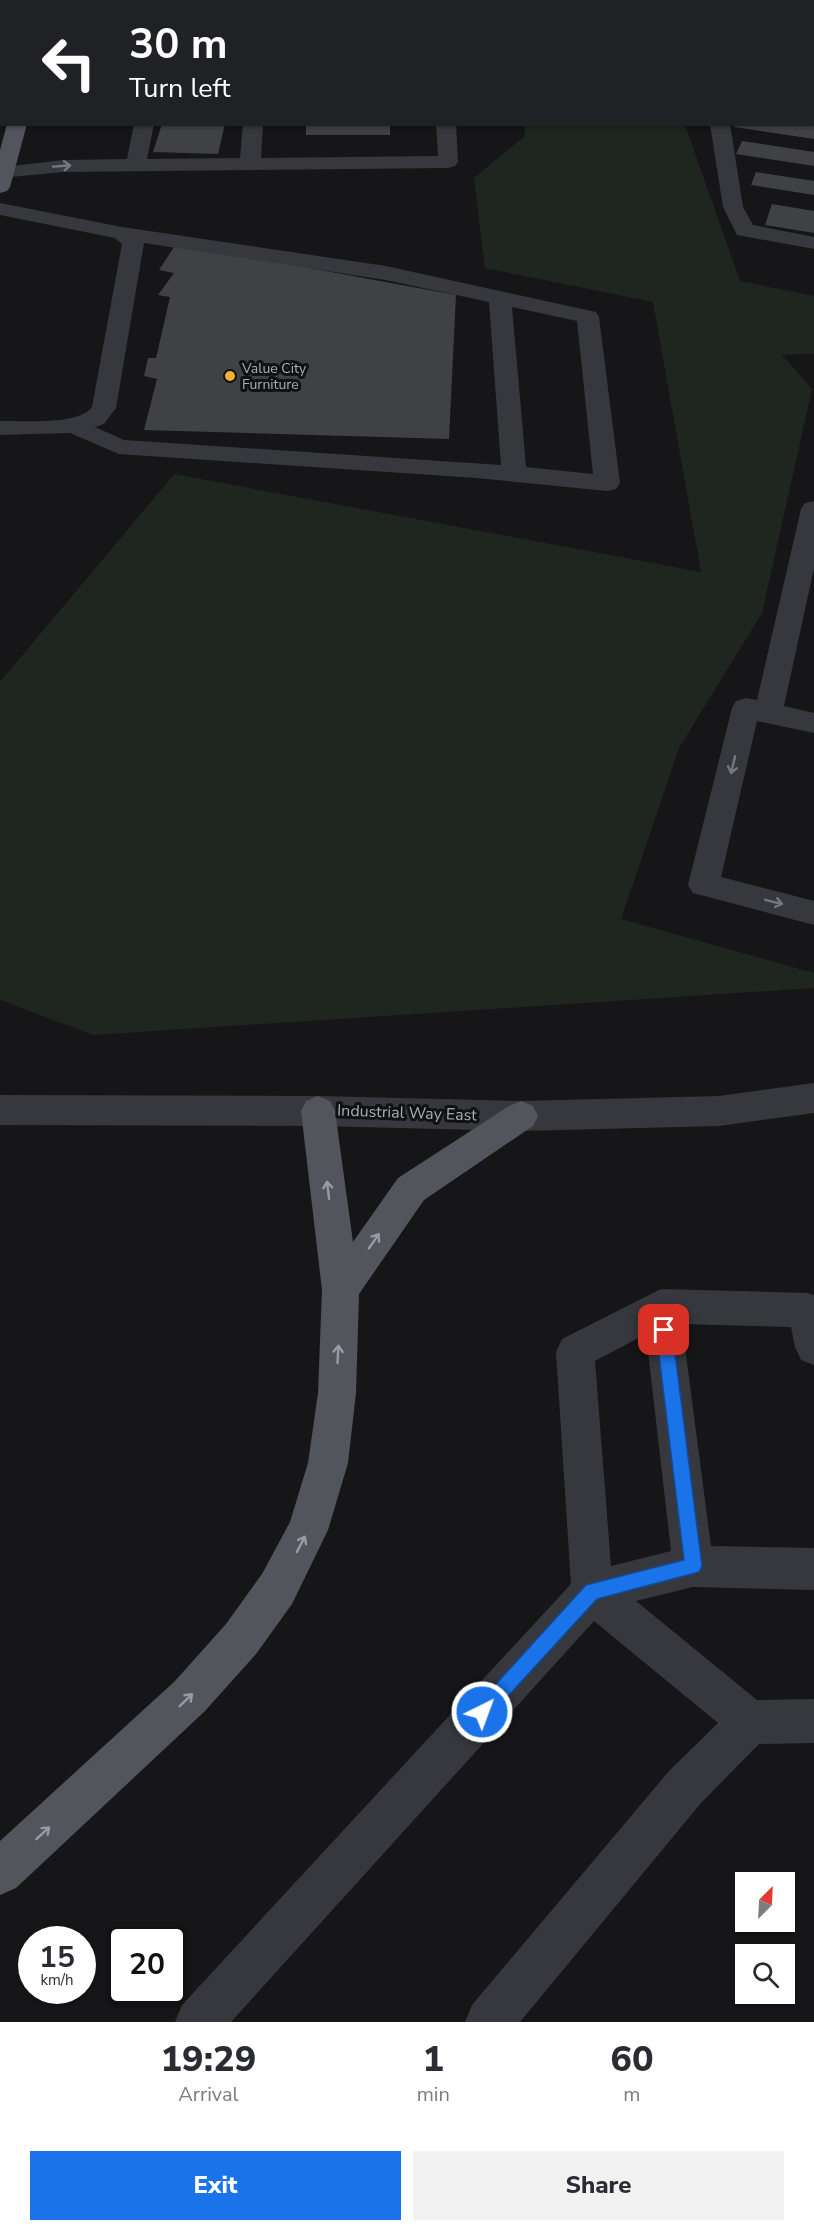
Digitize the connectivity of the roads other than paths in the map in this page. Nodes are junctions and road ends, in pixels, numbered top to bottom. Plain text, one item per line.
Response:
1 (16, 126) edge
2 (144, 126) edge
3 (253, 126) edge
4 (446, 126) edge
5 (720, 126) edge
6 (250, 164) junction
7 (136, 165) junction
8 (2, 180) edge
9 (0, 209) edge
10 (122, 233) junction
11 (814, 243) edge
12 (500, 298) junction
13 (74, 426) junction
14 (0, 428) edge
15 (514, 474) junction
16 (814, 509) edge
17 (768, 714) junction
18 (814, 723) edge
19 (814, 912) edge
20 (814, 1098) edge
21 (0, 1110) edge
22 (318, 1111) junction
23 (521, 1116) junction
24 (341, 1290) junction
25 (661, 1306) junction
26 (814, 1347) edge
27 (693, 1566) junction
28 (814, 1569) edge
29 (592, 1592) junction
30 (814, 1721) edge
31 (750, 1722) junction
32 (0, 1872) edge
33 (199, 2022) edge
34 (489, 2022) edge

1 - 8 main road
2 - 7 street
3 - 6 street
4 - 6 street
5 - 11 street
6 - 7 street
8 -> 7 street
9 - 10 street
10 - 12 street
10 - 13 street
12 - 15 street
12 - 15 street
13 - 14 street
13 - 15 street
16 - 17 street
17 - 18 street
17 -> 19 street
20 - 23 street, Industrial Way East
21 - 22 street, Industrial Way East
22 - 23 street, Industrial Way East
24 -> 22 main road
24 -> 23 main road
32 -> 24 main road
25 - 26 street
25 - 27 street
25 - 29 street
27 - 28 street
27 - 29 street
29 - 31 street
29 - 33 street
30 - 31 street
31 - 34 street

